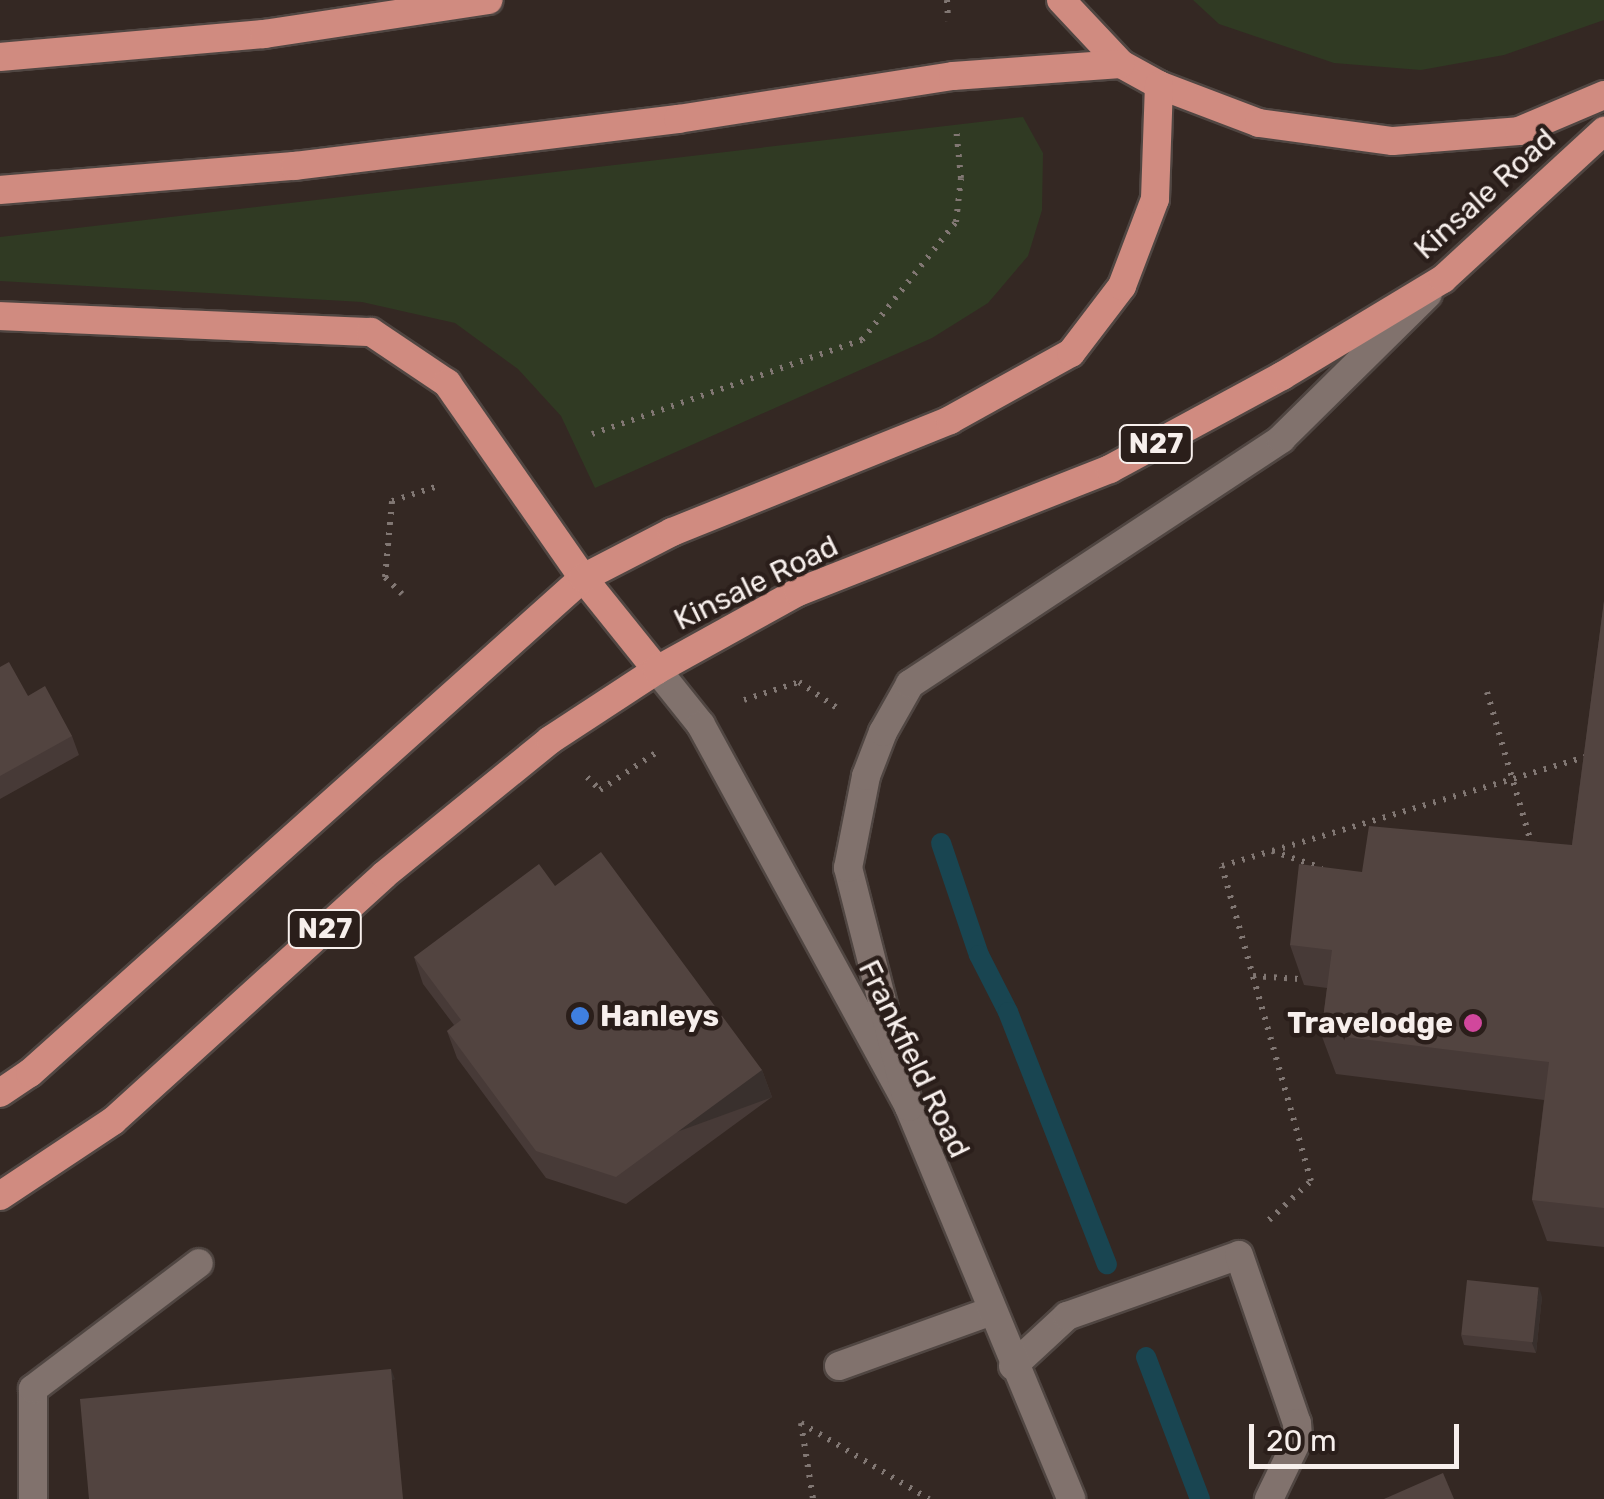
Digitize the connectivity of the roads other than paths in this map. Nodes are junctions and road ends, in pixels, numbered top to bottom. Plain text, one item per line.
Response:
1 (488, 0) edge
2 (1061, 0) edge
3 (0, 57) edge
4 (1120, 64) junction
5 (1159, 86) junction
6 (1604, 96) edge
7 (1604, 132) edge
8 (0, 190) edge
9 (1443, 279) junction
10 (0, 316) edge
11 (583, 578) junction
12 (657, 670) junction
13 (0, 1093) edge
14 (909, 1107) junction
15 (0, 1196) edge
16 (199, 1263) dead end
17 (992, 1312) junction
18 (839, 1366) dead end
19 (1013, 1366) junction
20 (33, 1499) edge
21 (1071, 1499) edge
22 (1269, 1499) edge

1 - 3 highway
2 - 4 highway
4 - 5 highway
4 - 8 highway
5 - 6 highway
5 - 11 highway
7 - 9 highway, Kinsale Road / N27
9 - 12 highway, Kinsale Road / N27
9 - 14 street
10 - 11 highway
11 - 12 highway
11 - 13 highway
12 - 14 street, Frankfield Road
12 - 15 highway, Kinsale Road / N27
14 - 17 street, Frankfield Road
16 - 20 street
17 - 18 street
17 - 19 street, Frankfield Road
19 - 21 street, Frankfield Road
19 - 22 street

